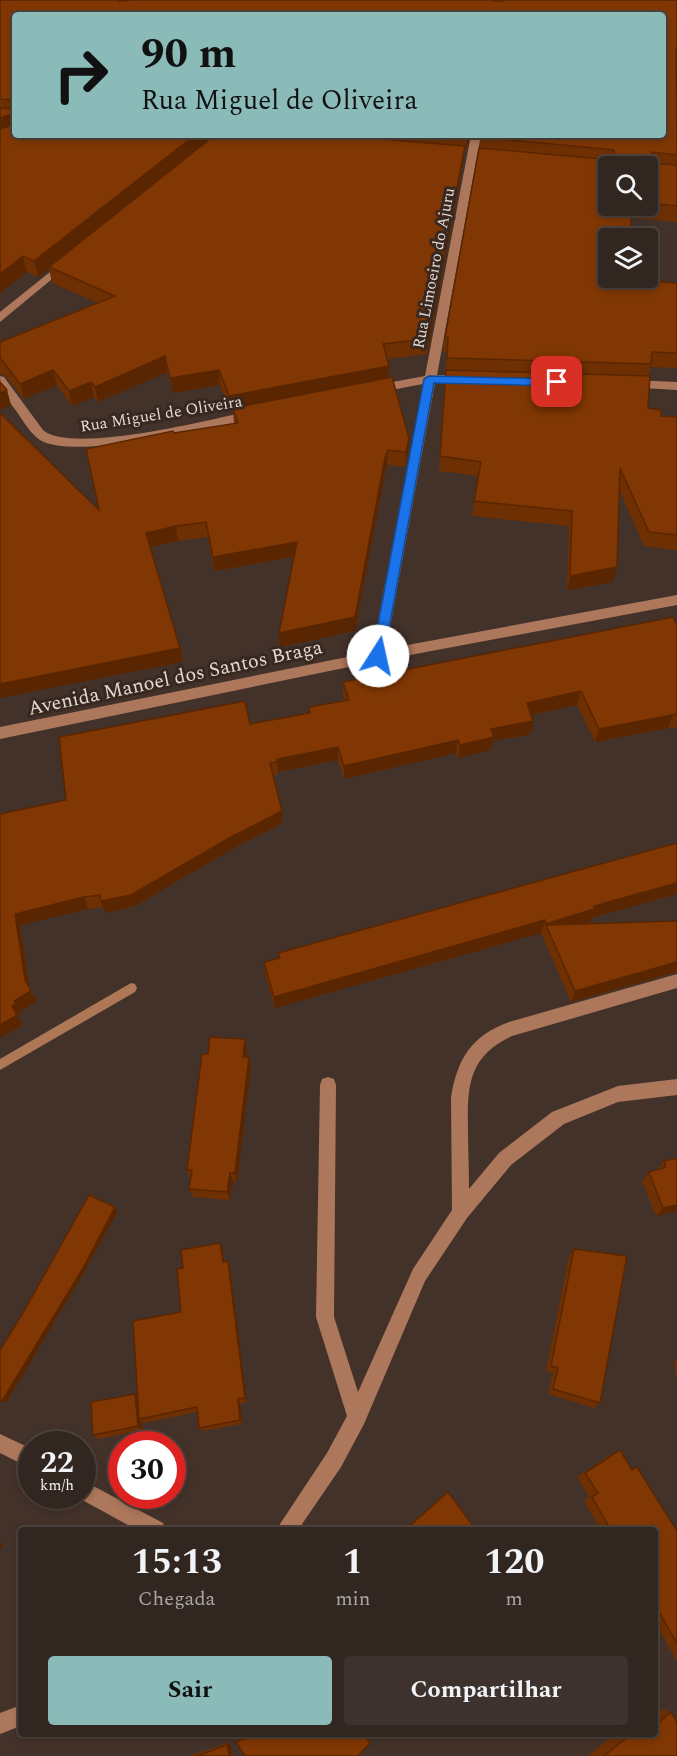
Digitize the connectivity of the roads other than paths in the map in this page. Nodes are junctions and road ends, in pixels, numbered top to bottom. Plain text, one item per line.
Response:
1 (475, 138) edge
2 (70, 259) edge
3 (0, 318) edge
4 (429, 379) junction
5 (0, 380) edge
6 (476, 380) edge
7 (622, 384) edge
8 (677, 386) edge
9 (364, 392) edge
10 (267, 412) edge
11 (677, 600) edge
12 (378, 656) junction
13 (0, 733) edge
14 (677, 981) edge
15 (328, 1085) dead end
16 (677, 1087) edge
17 (461, 1212) junction
18 (357, 1417) junction
19 (0, 1443) edge
20 (18, 1453) edge
21 (96, 1497) edge
22 (151, 1527) edge
23 (288, 1527) edge
24 (18, 1716) edge
25 (0, 1724) edge

1 - 4 street, Rua Limoeiro do Ajuru
2 - 3 street
4 - 6 street
4 - 9 street
4 - 12 street, Rua Limoeiro do Ajuru
5 - 10 street, Rua Miguel de Oliveira
7 - 8 street
11 - 12 street, Avenida Manoel dos Santos Braga
12 - 13 street, Avenida Manoel dos Santos Braga
14 - 17 street
15 - 18 street
16 - 17 street
17 - 18 street
18 - 23 street
19 - 20 street
21 - 22 street
24 - 25 street

